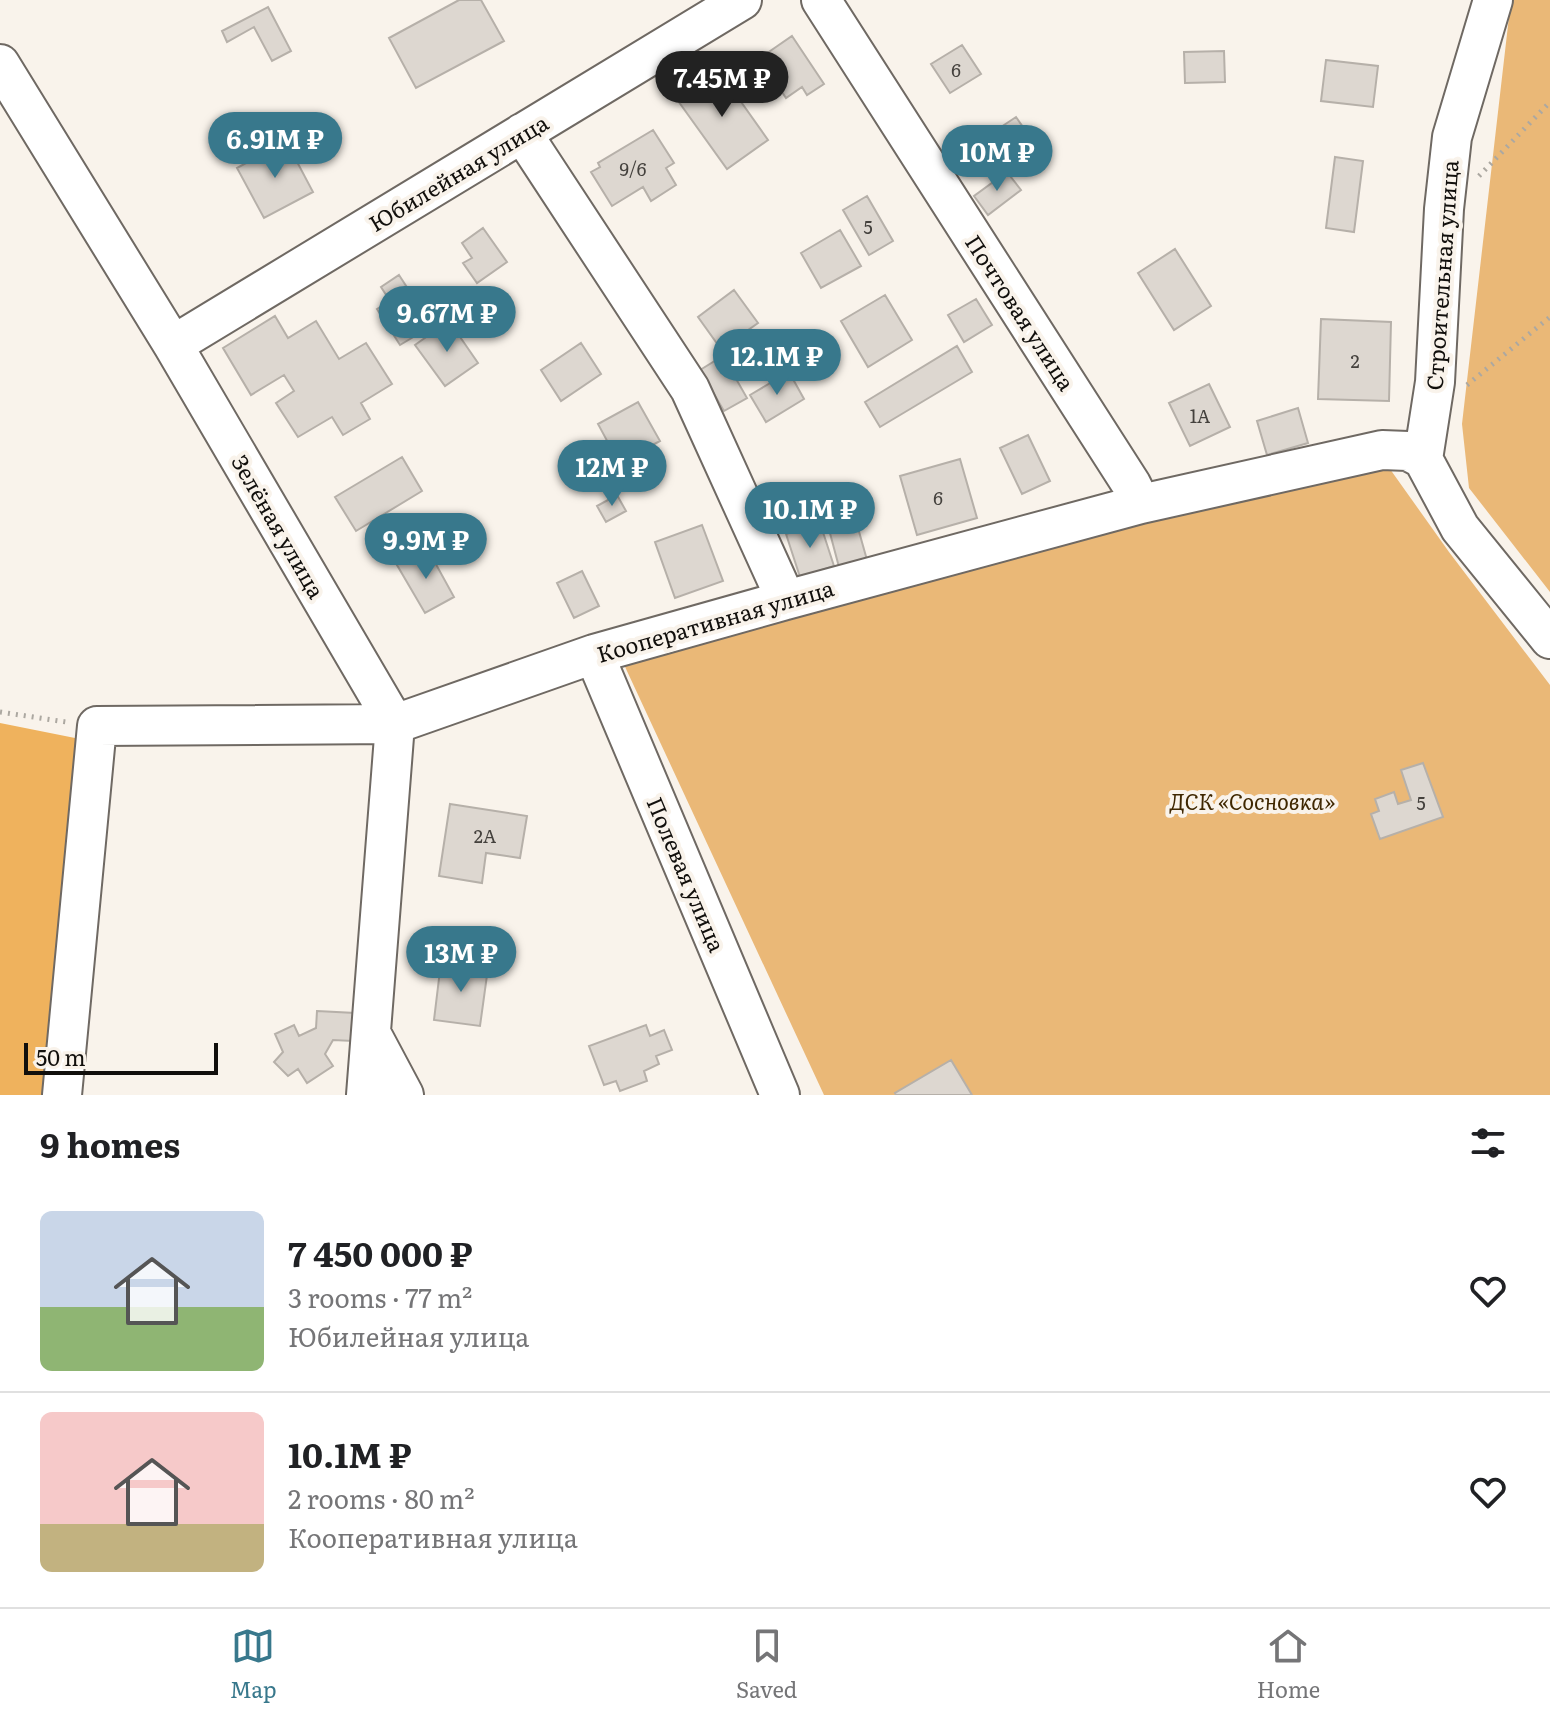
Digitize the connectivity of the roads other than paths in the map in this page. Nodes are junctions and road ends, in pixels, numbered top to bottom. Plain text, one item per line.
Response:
1 (742, 0) edge
2 (821, 0) edge
3 (1493, 0) edge
4 (0, 64) edge
5 (522, 133) junction
6 (173, 345) junction
7 (1423, 459) junction
8 (1141, 504) junction
9 (786, 600) junction
10 (1550, 639) edge
11 (594, 654) junction
12 (395, 724) junction
13 (371, 1033) junction
14 (62, 1095) edge
15 (366, 1095) edge
16 (404, 1095) edge
17 (780, 1095) edge

1 - 5 street, Юбилейная улица
2 - 8 street, Почтовая улица
3 - 7 street, Строительная улица
4 - 6 street, Зелёная улица
5 - 6 street, Юбилейная улица
5 - 9 street
6 - 12 street, Зелёная улица
7 - 8 street, Кооперативная улица
7 - 10 street
8 - 9 street, Кооперативная улица
9 - 11 street, Кооперативная улица
11 - 12 street, Кооперативная улица
11 - 17 street, Полевая улица
12 - 13 street
12 - 14 street, Кооперативная улица
13 - 15 street
13 - 16 street

